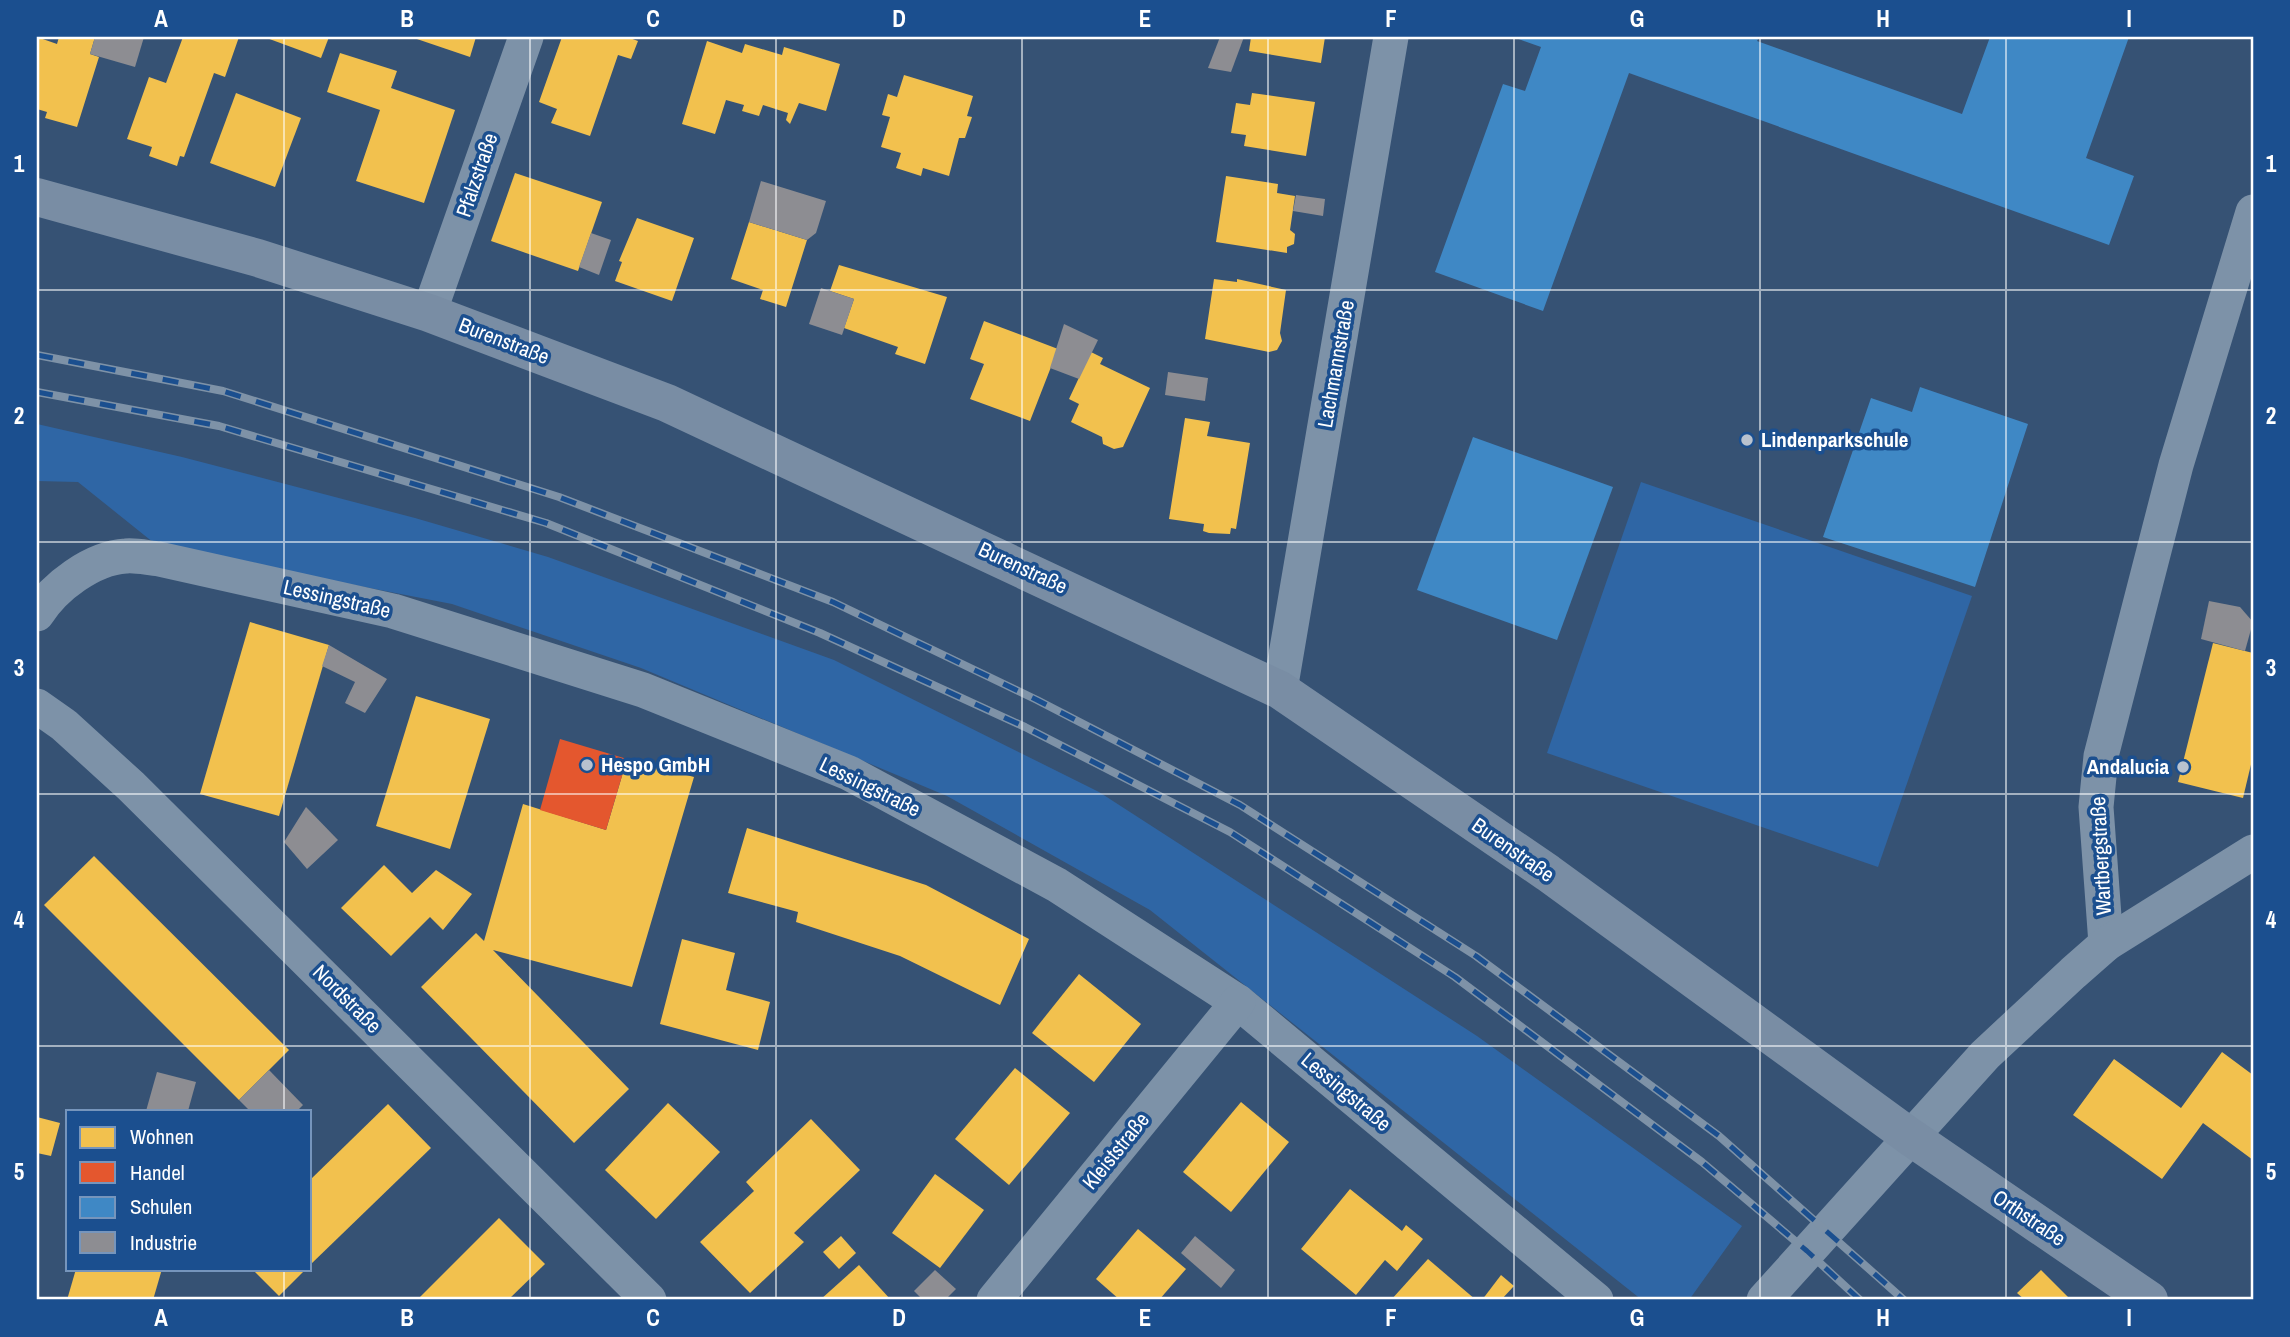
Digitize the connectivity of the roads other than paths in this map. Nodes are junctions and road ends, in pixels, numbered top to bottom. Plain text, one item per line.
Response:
1 (526, 37) edge
2 (1391, 37) edge
3 (37, 197) edge
4 (2253, 212) edge
5 (429, 313) junction
6 (37, 614) edge
7 (1280, 690) junction
8 (37, 706) edge
9 (2253, 852) edge
10 (2106, 944) junction
11 (1238, 1002) junction
12 (1909, 1136) junction
13 (649, 1300) edge
14 (994, 1300) edge
15 (1596, 1300) edge
16 (1764, 1300) edge
17 (2149, 1300) edge

1 - 5 street, Pfalzstraße
2 - 7 street, Lachmannstraße
3 - 5 street, Burenstraße
4 - 10 street, Wartbergstraße
5 - 7 street, Burenstraße
6 - 11 street, Lessingstraße
7 - 12 street, Burenstraße
8 - 13 street, Nordstraße
9 - 10 street
10 - 12 street, Wartbergstraße
11 - 14 street, Kleiststraße
11 - 15 street, Lessingstraße
12 - 16 street, Wartbergstraße
12 - 17 street, Orthstraße

